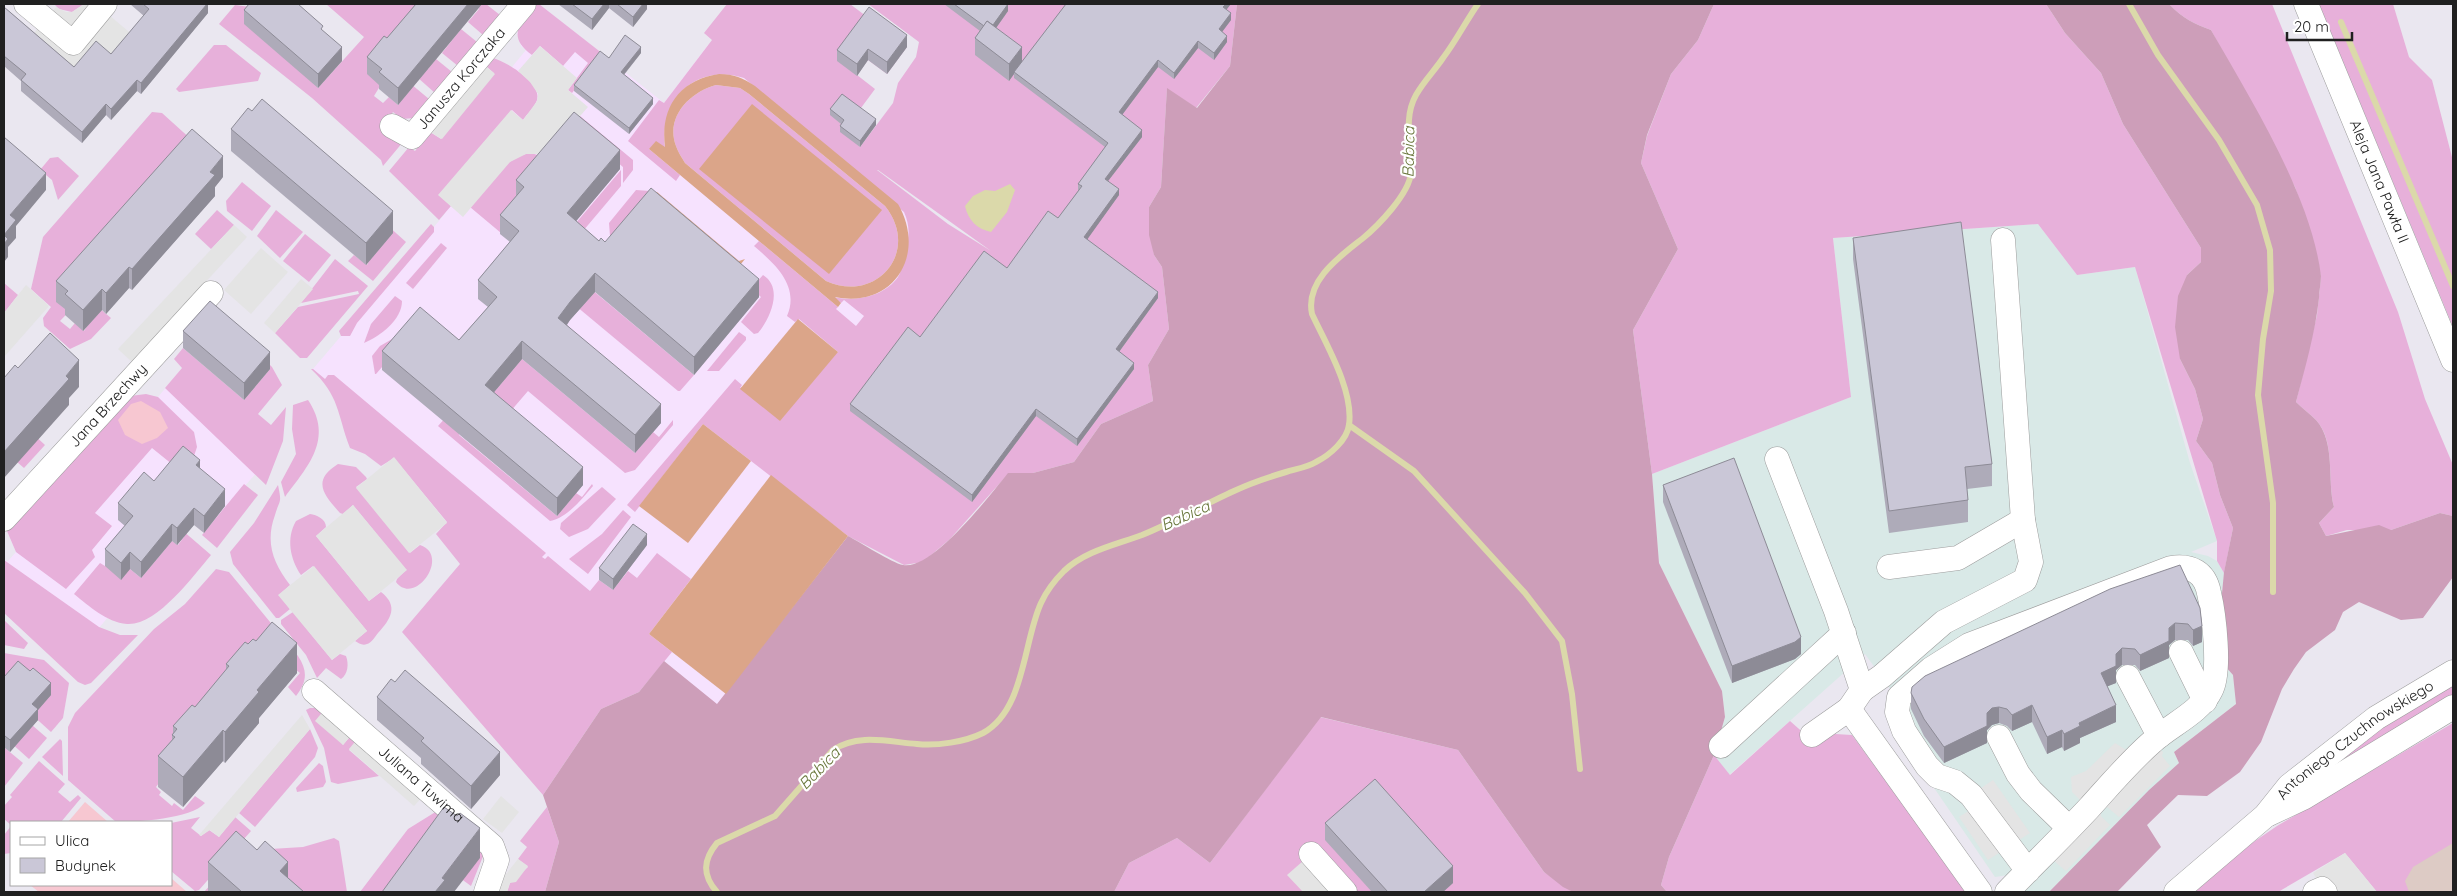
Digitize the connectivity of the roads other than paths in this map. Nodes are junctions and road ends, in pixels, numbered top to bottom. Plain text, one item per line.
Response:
1 (26, 4) edge
2 (105, 4) edge
3 (524, 4) edge
4 (2306, 4) edge
5 (392, 126) dead end
6 (2003, 240) dead end
7 (211, 293) dead end
8 (2453, 360) edge
9 (1777, 459) dead end
10 (4, 519) edge
11 (2023, 520) junction
12 (1889, 567) dead end
13 (1844, 633) junction
14 (2181, 652) dead end
15 (2453, 672) edge
16 (2128, 677) dead end
17 (314, 691) dead end
18 (1855, 699) junction
19 (2205, 701) junction
20 (2453, 707) edge
21 (1812, 735) dead end
22 (2159, 736) junction
23 (1999, 737) dead end
24 (1721, 746) dead end
25 (2265, 816) junction
26 (2069, 828) junction
27 (1310, 854) dead end
28 (2028, 871) junction
29 (486, 892) edge
30 (1345, 892) edge
31 (1980, 892) edge
32 (2007, 892) edge
33 (2176, 892) edge
34 (2315, 892) edge
35 (2325, 892) edge

1 - 2 street
3 - 5 street, Janusza Korczaka
4 - 8 street, Aleja Jana Pawła II
6 - 11 street
7 - 10 street, Jana Brzechwy
9 - 13 street
11 - 12 street
11 - 18 street
13 - 18 street
13 - 24 street
14 - 19 street
15 - 25 street, Antoniego Czuchnowskiego
16 - 22 street
17 - 29 street, Juliana Tuwima
18 - 21 street
18 - 31 street
19 - 22 street
19 - 28 street
20 - 25 street, Antoniego Czuchnowskiego
22 - 26 street
23 - 26 street
25 - 33 street, Antoniego Czuchnowskiego
26 - 28 street
27 - 30 street
28 - 32 street
34 - 35 street

